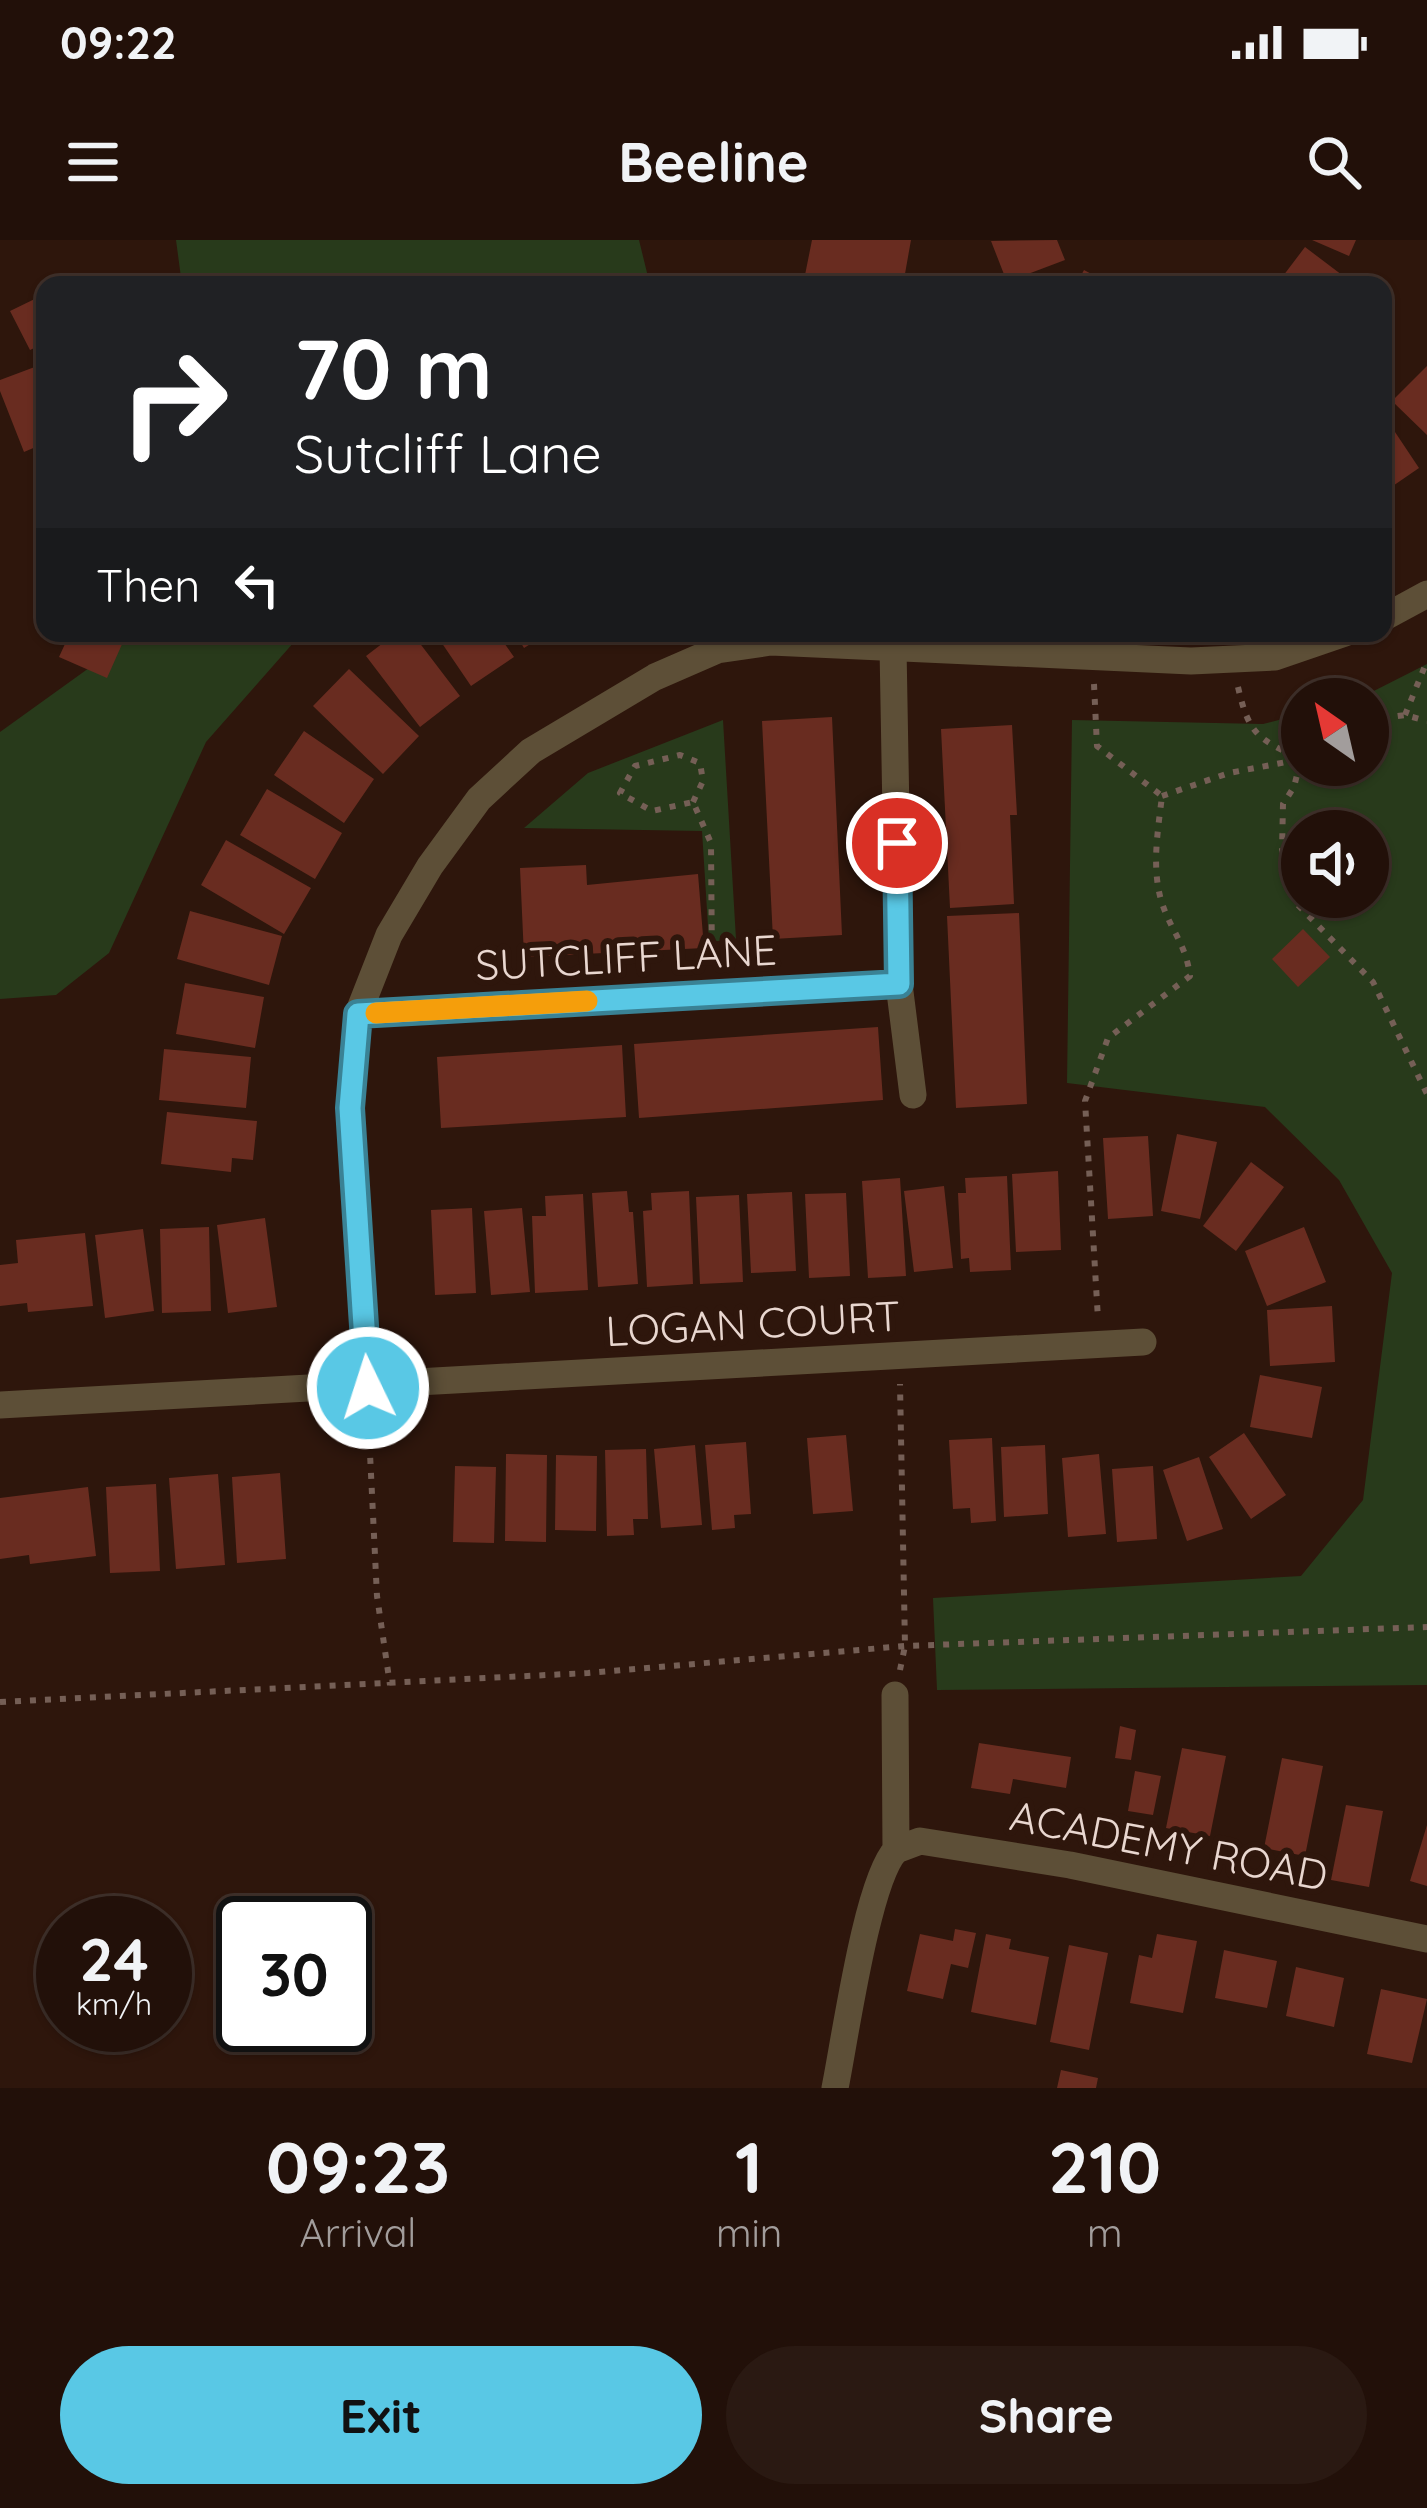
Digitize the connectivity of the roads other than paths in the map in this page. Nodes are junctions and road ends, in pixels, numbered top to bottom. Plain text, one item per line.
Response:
1 (1427, 594) edge
2 (1392, 613) edge
3 (1319, 642) edge
4 (893, 647) junction
5 (899, 984) junction
6 (358, 1014) junction
7 (913, 1095) dead end
8 (1143, 1342) dead end
9 (368, 1388) junction
10 (0, 1405) edge
11 (895, 1695) road end
12 (896, 1850) junction
13 (1427, 1939) edge
14 (835, 2088) edge

1 - 2 street
3 - 4 street
4 - 5 street
4 - 6 street
5 - 6 street, SUTCLIFF LANE
5 - 7 street
6 - 9 street
8 - 9 street, LOGAN COURT
9 - 10 street, LOGAN COURT
11 - 12 street
12 - 13 street, ACADEMY ROAD
12 - 14 street

